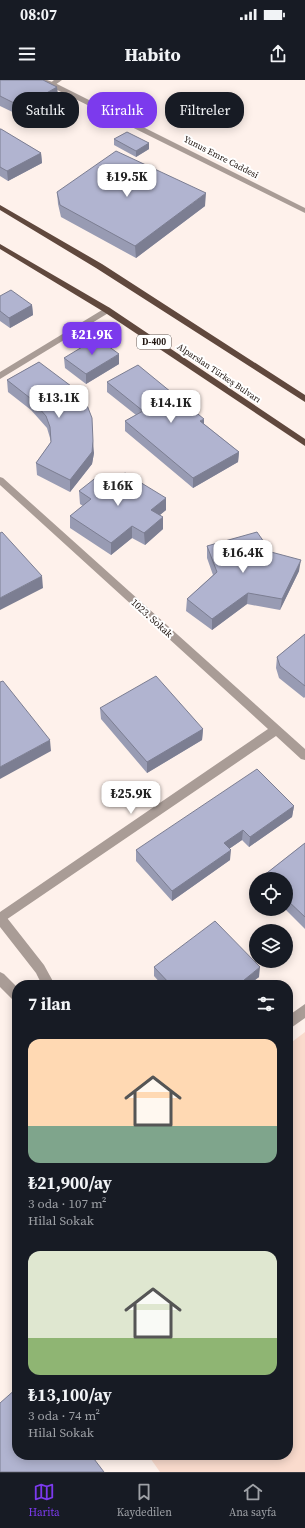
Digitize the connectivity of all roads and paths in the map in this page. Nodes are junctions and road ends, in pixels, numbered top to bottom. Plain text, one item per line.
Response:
1 (40, 80) edge
2 (56, 82) edge
3 (0, 207) edge
4 (305, 212) edge
5 (0, 246) edge
6 (107, 310) junction
7 (0, 376) edge
8 (305, 399) edge
9 (305, 443) edge
10 (0, 480) edge
11 (276, 730) junction
12 (305, 756) edge
13 (0, 918) edge
14 (0, 978) edge
15 (46, 980) edge
16 (12, 991) edge
17 (305, 1010) edge
18 (293, 1020) edge

1 - 2 street, Yunus Emre Caddesi
2 - 4 street, Yunus Emre Caddesi
3 - 8 highway
5 - 6 highway, Alparslan Türkeş Bulvarı / D-400
6 - 7 street
6 - 9 highway, Alparslan Türkeş Bulvarı / D-400
10 - 11 street, 1023. Sokak
11 - 12 street, 1023. Sokak
11 - 13 street
13 - 15 street
14 - 16 street
17 - 18 street

